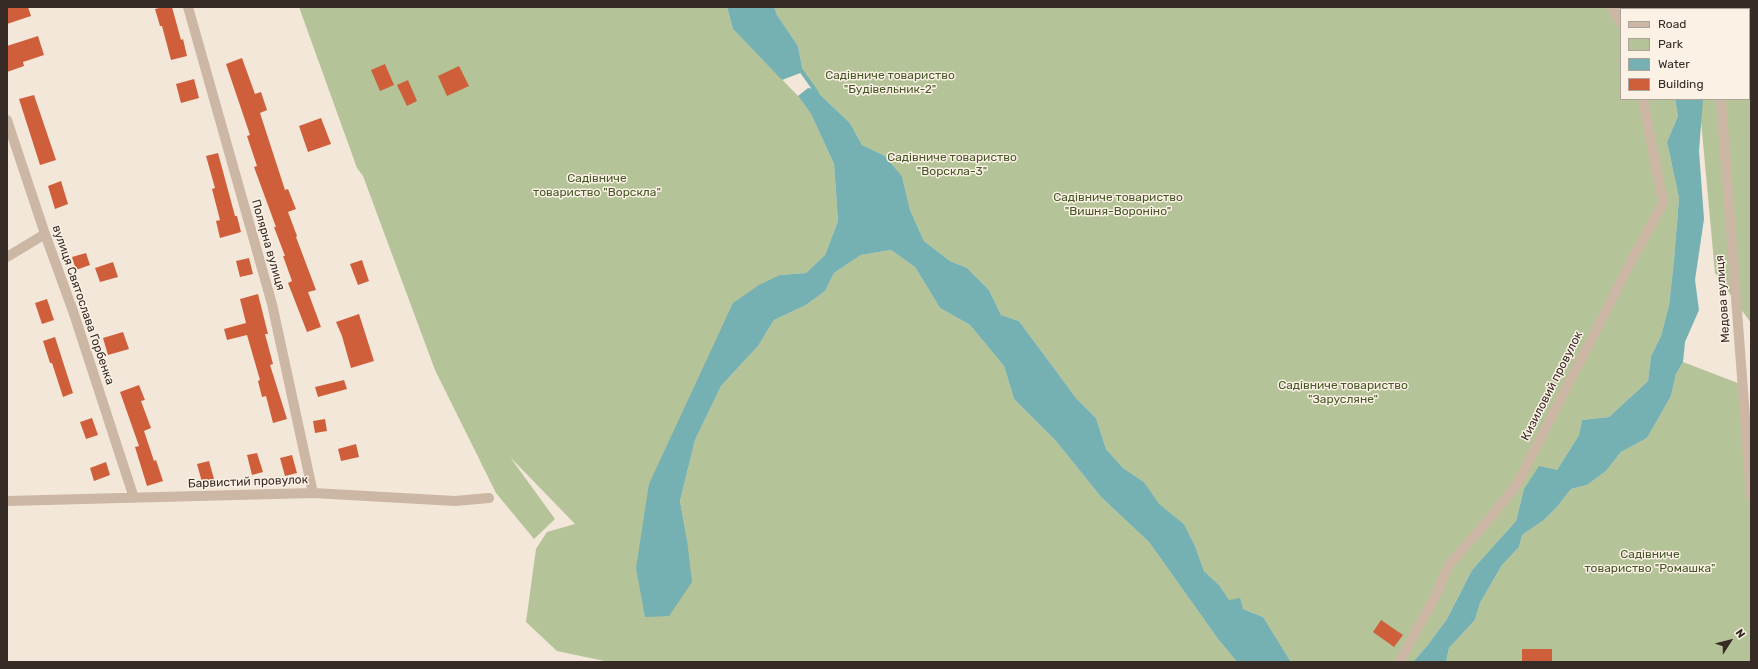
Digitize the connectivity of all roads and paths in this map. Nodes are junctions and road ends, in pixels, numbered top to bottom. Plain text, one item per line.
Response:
1 (188, 7) edge
2 (1612, 7) edge
3 (1620, 21) edge
4 (1643, 100) edge
5 (1721, 100) edge
6 (7, 120) edge
7 (45, 234) junction
8 (7, 257) edge
9 (313, 493) junction
10 (1751, 496) edge
11 (134, 498) junction
12 (489, 498) dead end
13 (7, 501) edge
14 (1398, 662) edge

1 - 9 street, Полярна вулиця
2 - 3 street
4 - 14 street, Кизиловий провулок
5 - 10 street, Медова вулиця
6 - 7 street, вулиця Святослава Горбенка
7 - 8 street
7 - 11 street, вулиця Святослава Горбенка
9 - 11 street, Барвистий провулок
9 - 12 street, Барвистий провулок
11 - 13 street, Барвистий провулок

